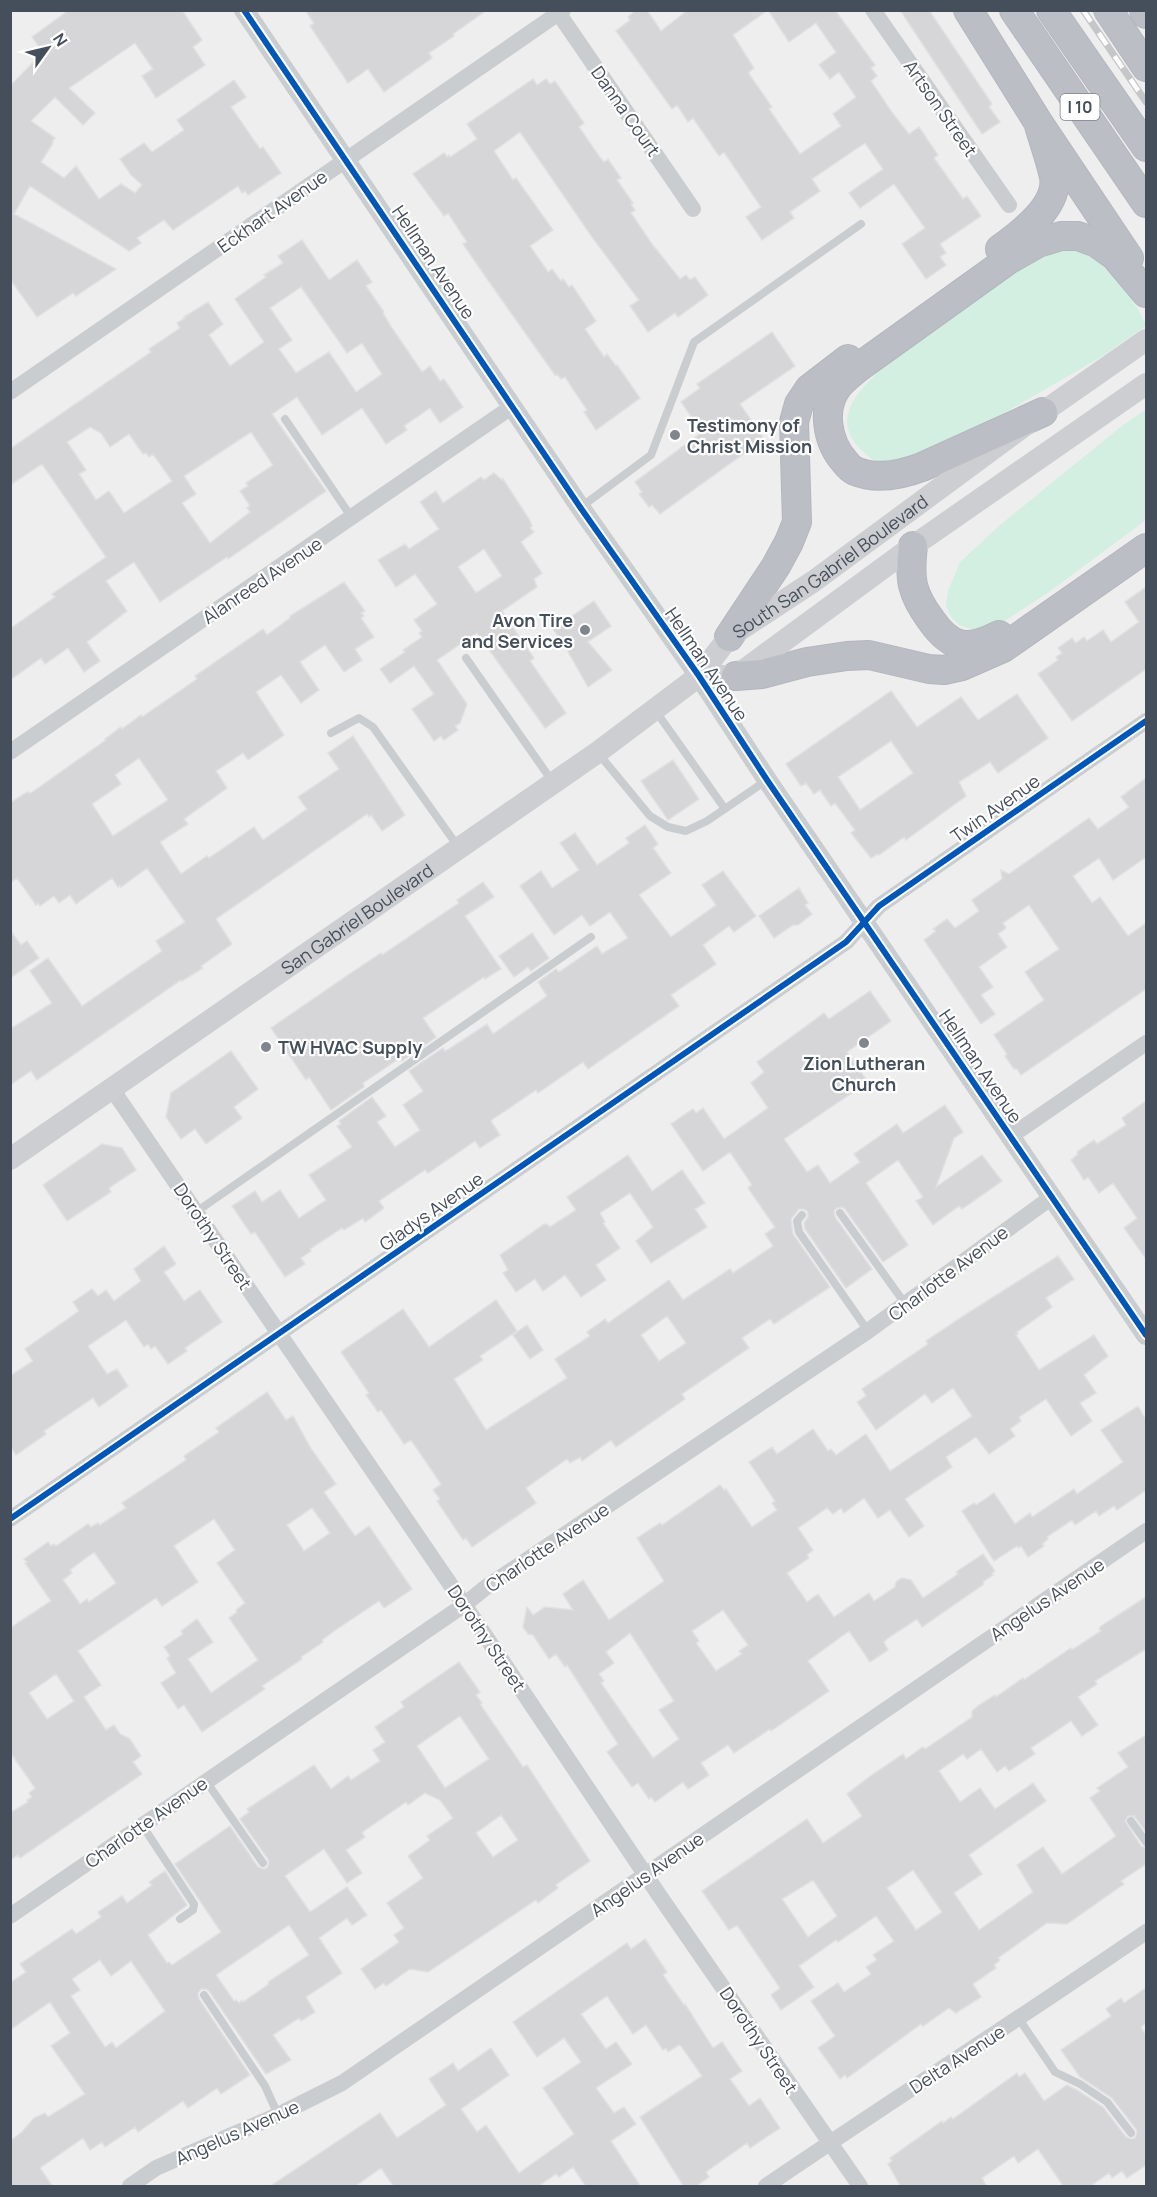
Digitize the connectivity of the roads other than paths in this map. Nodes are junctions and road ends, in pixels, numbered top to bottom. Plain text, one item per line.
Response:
1 (244, 10) edge
2 (873, 10) edge
3 (968, 10) edge
4 (1014, 10) edge
5 (1051, 10) edge
6 (1108, 10) edge
7 (1144, 10) edge
8 (561, 12) edge
9 (1146, 14) edge
10 (1146, 67) edge
11 (1038, 122) junction
12 (1146, 147) edge
13 (346, 159) junction
14 (1146, 203) edge
15 (1009, 205) dead end
16 (693, 209) dead end
17 (861, 224) dead end
18 (1146, 286) edge
19 (1146, 293) edge
20 (1146, 340) edge
21 (1146, 384) edge
22 (10, 392) edge
23 (513, 405) junction
24 (1043, 412) junction
25 (285, 419) dead end
26 (580, 507) junction
27 (352, 518) junction
28 (1146, 537) edge
29 (913, 546) junction
30 (1146, 548) edge
31 (729, 637) junction
32 (466, 658) dead end
33 (699, 676) junction
34 (736, 676) junction
35 (655, 710) junction
36 (1146, 721) edge
37 (331, 733) dead end
38 (10, 752) edge
39 (598, 752) junction
40 (767, 780) junction
41 (554, 783) junction
42 (725, 809) junction
43 (459, 849) junction
44 (865, 923) junction
45 (591, 937) dead end
46 (1146, 1042) edge
47 (112, 1089) junction
48 (1011, 1136) junction
49 (10, 1159) edge
50 (1052, 1197) junction
51 (196, 1212) junction
52 (840, 1213) dead end
53 (802, 1215) dead end
54 (906, 1305) junction
55 (868, 1331) junction
56 (279, 1334) junction
57 (1146, 1335) edge
58 (10, 1519) edge
59 (1146, 1531) edge
60 (464, 1605) junction
61 (206, 1780) junction
62 (1131, 1821) dead end
63 (141, 1825) junction
64 (1146, 1842) edge
65 (263, 1863) dead end
66 (646, 1874) junction
67 (10, 1916) edge
68 (180, 1919) dead end
69 (1146, 1932) edge
70 (204, 1995) dead end
71 (1019, 2019) junction
72 (278, 2115) junction
73 (1131, 2133) dead end
74 (830, 2143) junction
75 (130, 2187) edge
76 (766, 2187) edge
77 (860, 2187) edge

1 - 13 street, Hellman Avenue
2 - 15 street, Artson Street
3 - 11 highway
4 - 14 highway, I 10
5 - 12 highway
6 - 10 highway
7 - 9 highway
8 - 13 street, Eckhart Avenue
8 - 16 street, Danna Court
11 - 18 highway
11 - 31 highway
13 - 22 street, Eckhart Avenue
13 - 23 street, Hellman Avenue
17 - 26 lane
19 - 24 highway
20 - 24 main road, South San Gabriel Boulevard
21 - 29 main road, South San Gabriel Boulevard
23 - 26 street, Hellman Avenue
23 - 27 street, Alanreed Avenue
24 - 31 main road, South San Gabriel Boulevard
25 - 27 lane
26 - 33 street, Hellman Avenue
27 - 38 street, Alanreed Avenue
28 - 29 highway
29 - 34 main road, South San Gabriel Boulevard
30 - 34 highway
31 - 33 main road, South San Gabriel Boulevard
32 - 41 lane
33 - 34 main road
33 - 35 main road, San Gabriel Boulevard
33 - 40 street, Hellman Avenue
35 - 39 main road, San Gabriel Boulevard
35 - 42 lane
36 - 44 street, Twin Avenue
37 - 43 lane
39 - 41 main road, San Gabriel Boulevard
39 - 42 lane
40 - 42 lane
40 - 44 street, Hellman Avenue
41 - 43 main road, San Gabriel Boulevard
43 - 47 main road, San Gabriel Boulevard
44 - 48 street, Hellman Avenue
44 - 56 street, Gladys Avenue
45 - 51 lane
46 - 48 street
47 - 49 main road, San Gabriel Boulevard
47 - 51 street, Dorothy Street
48 - 50 street, Hellman Avenue
50 - 54 street, Charlotte Avenue
50 - 57 street, Hellman Avenue
51 - 56 street, Dorothy Street
52 - 54 lane
53 - 55 lane
54 - 55 street, Charlotte Avenue
55 - 60 street, Charlotte Avenue
56 - 58 street, Gladys Avenue
56 - 60 street, Dorothy Street
59 - 66 street, Angelus Avenue
60 - 61 street, Charlotte Avenue
60 - 66 street, Dorothy Street
61 - 63 street, Charlotte Avenue
61 - 65 lane
62 - 64 lane
63 - 67 street, Charlotte Avenue
63 - 68 lane
66 - 72 street, Angelus Avenue
66 - 74 street, Dorothy Street
69 - 71 street, Delta Avenue
70 - 72 lane
71 - 73 lane
71 - 74 street, Delta Avenue
72 - 75 street, Angelus Avenue
74 - 76 street, Delta Avenue
74 - 77 street, Dorothy Street

